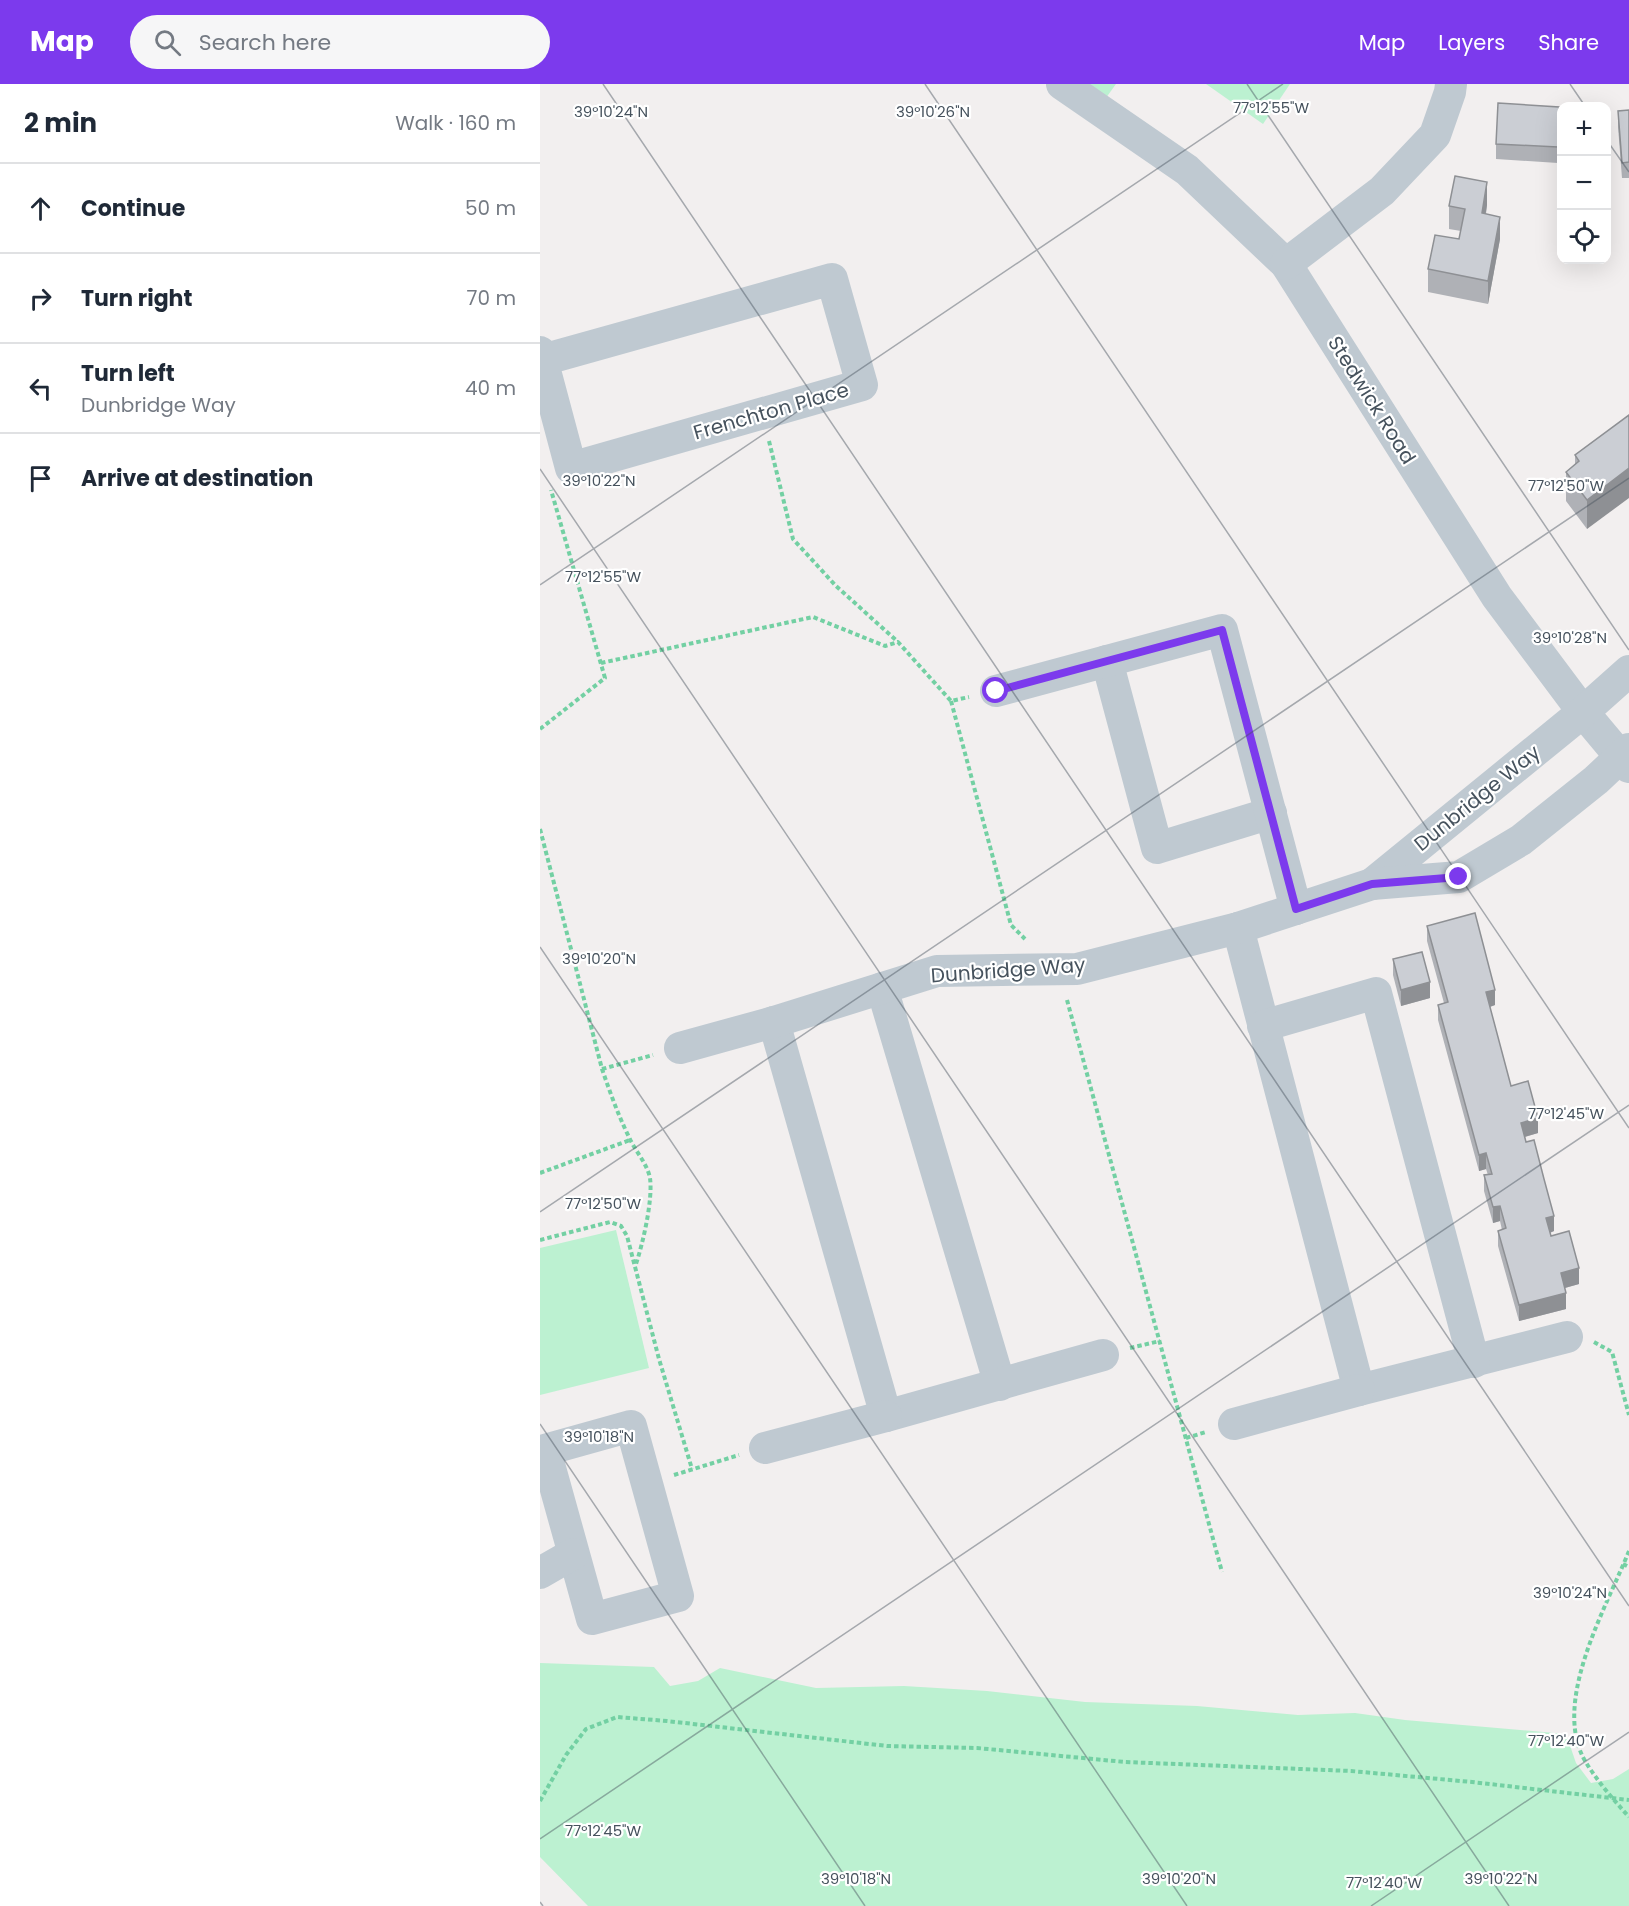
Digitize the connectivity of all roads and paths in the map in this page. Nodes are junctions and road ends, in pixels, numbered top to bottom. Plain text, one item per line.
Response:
1 (1062, 84) edge
2 (1451, 84) edge
3 (1286, 264) junction
4 (541, 356) edge
5 (762, 413) junction
6 (550, 427) edge
7 (550, 487) dead end
8 (898, 642) junction
9 (1107, 661) junction
10 (601, 663) junction
11 (1629, 671) edge
12 (996, 691) joint
13 (951, 701) junction
14 (1583, 712) junction
15 (540, 729) edge
16 (1626, 758) edge
17 (1271, 813) junction
18 (540, 829) edge
19 (1372, 884) junction
20 (1296, 909) junction
21 (1238, 928) junction
22 (1038, 969) junction
23 (882, 988) junction
24 (774, 1022) junction
25 (1263, 1026) junction
26 (680, 1048) joint
27 (602, 1069) junction
28 (630, 1140) junction
29 (540, 1173) edge
30 (540, 1240) edge
31 (636, 1264) junction
32 (1567, 1337) joint
33 (1103, 1355) dead end
34 (1474, 1362) junction
35 (1000, 1385) junction
36 (1359, 1390) junction
37 (1629, 1415) edge
38 (886, 1416) junction
39 (1234, 1424) dead end
40 (765, 1448) joint
41 (1629, 1551) edge
42 (573, 1554) junction
43 (1623, 1564) junction
44 (1629, 1567) edge
45 (1222, 1572) dead end
46 (540, 1573) edge
47 (1614, 1800) junction
48 (1629, 1800) edge
49 (540, 1801) edge
50 (1629, 1817) edge

1 - 3 street, Stedwick Road
2 - 3 street
3 - 14 street, Stedwick Road
4 - 5 street, Frenchton Place
4 - 6 street, Frenchton Place
5 - 6 street, Frenchton Place
5 - 8 path
7 - 10 path
8 - 10 path
8 - 13 path
9 - 12 street
9 - 17 street
9 - 17 street
10 - 15 path
11 - 14 street, Dunbridge Way
12 - 13 path
13 - 22 path
14 - 16 street, Stedwick Road
14 - 19 street, Dunbridge Way
16 - 19 street, Dunbridge Way
17 - 20 street
18 - 27 path
19 - 20 street, Dunbridge Way
20 - 21 street, Dunbridge Way
21 - 22 street, Dunbridge Way
21 - 25 street
22 - 23 street, Dunbridge Way
22 - 45 path
23 - 24 street, Dunbridge Way
23 - 35 street
24 - 26 street, Dunbridge Way
24 - 38 street
25 - 34 street
25 - 36 street
26 - 27 path
27 - 28 path
28 - 29 path
28 - 31 path
30 - 31 path
31 - 40 path
32 - 34 street
32 - 37 path
33 - 35 street
34 - 36 street
35 - 38 street
36 - 39 street
38 - 40 street
41 - 43 path
42 - 42 street
42 - 46 street
43 - 44 path
43 - 47 path
47 - 48 path
47 - 49 path
47 - 50 path

